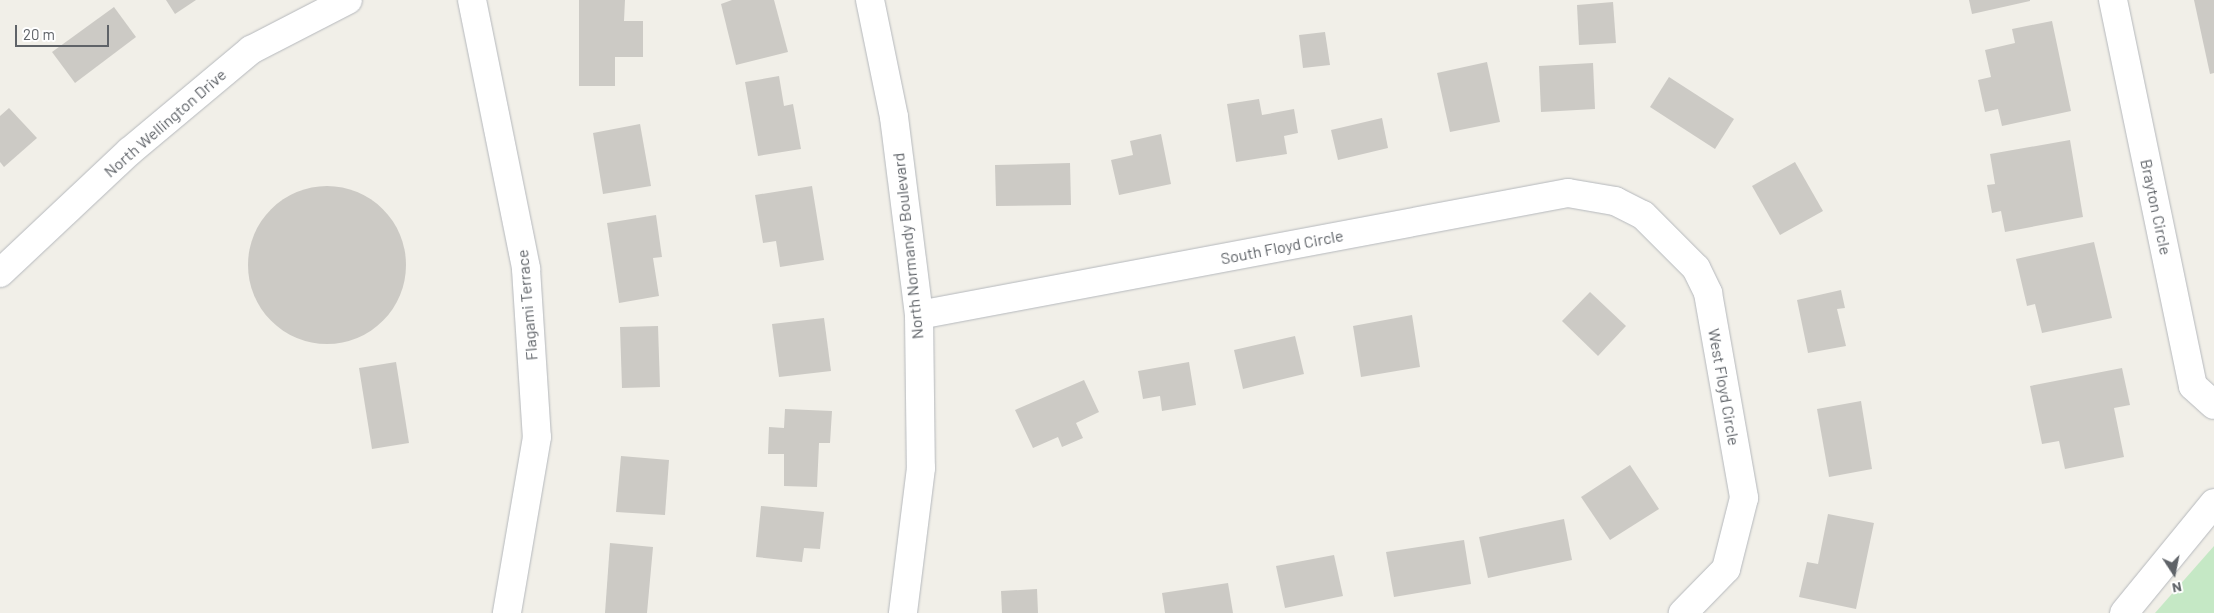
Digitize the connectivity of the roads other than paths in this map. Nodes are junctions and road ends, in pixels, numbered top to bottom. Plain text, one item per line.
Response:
1 (348, 0) edge
2 (472, 0) edge
3 (870, 0) edge
4 (2113, 0) edge
5 (1643, 215) joint
6 (0, 273) edge
7 (919, 315) junction
8 (2214, 405) edge
9 (2214, 503) edge
10 (507, 613) edge
11 (903, 613) edge
12 (1683, 613) edge
13 (2124, 613) edge

1 - 6 street, North Wellington Drive
2 - 10 street, Flagami Terrace
3 - 7 street, North Normandy Boulevard
4 - 8 street, Brayton Circle
5 - 7 street, South Floyd Circle
5 - 12 street, West Floyd Circle
7 - 11 street, North Normandy Boulevard
9 - 13 street

